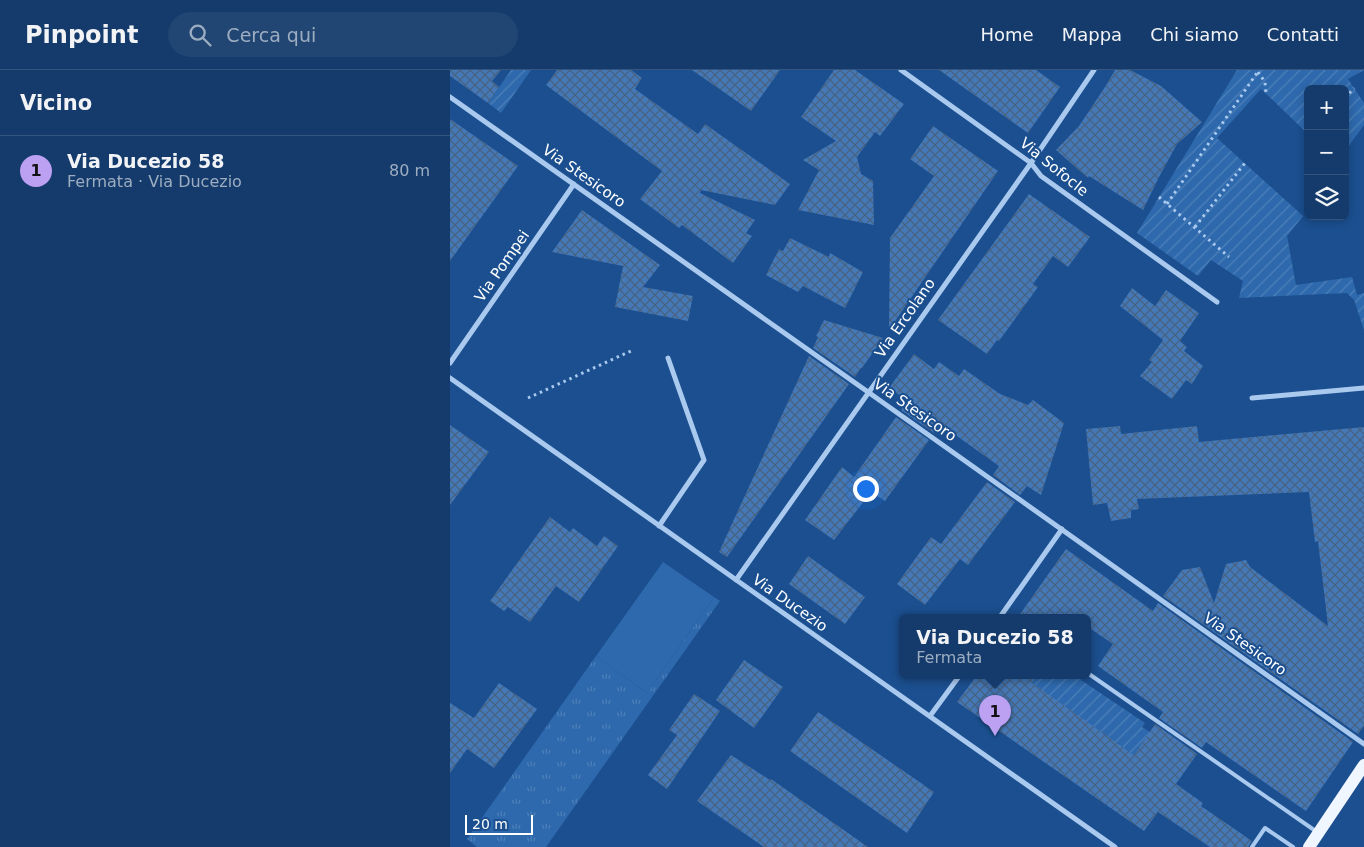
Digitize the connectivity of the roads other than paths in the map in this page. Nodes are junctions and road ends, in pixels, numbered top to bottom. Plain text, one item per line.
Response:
1 (901, 70) edge
2 (1094, 70) edge
3 (450, 97) edge
4 (1031, 162) junction
5 (574, 184) junction
6 (1217, 302) dead end
7 (668, 358) dead end
8 (450, 363) edge
9 (450, 378) edge
10 (1364, 388) edge
11 (868, 392) junction
12 (1252, 398) dead end
13 (659, 526) junction
14 (1062, 529) junction
15 (736, 580) junction
16 (1002, 614) edge
17 (1091, 675) edge
18 (957, 679) edge
19 (930, 716) junction
20 (1364, 744) edge
21 (1364, 765) edge
22 (1318, 833) junction
23 (1115, 847) edge
24 (1252, 847) edge
25 (1293, 847) edge
26 (1309, 847) edge

1 - 4 street, Via Sofocle
2 - 4 street, Via Ercolano
3 - 5 street, Via Stesicoro
4 - 6 street, Via Sofocle
4 - 11 street, Via Ercolano
5 - 8 street, Via Pompei
5 - 11 street, Via Stesicoro
7 - 13 street
9 - 13 street, Via Ducezio
10 - 12 street
11 - 14 street, Via Stesicoro
11 - 15 street, Via Ercolano
13 - 15 street, Via Ducezio
14 - 16 street
14 - 20 street, Via Stesicoro
15 - 19 street, Via Ducezio
17 - 22 lane
18 - 19 street
19 - 23 street, Via Ducezio
21 - 22 main road
22 - 26 main road
24 - 25 lane

